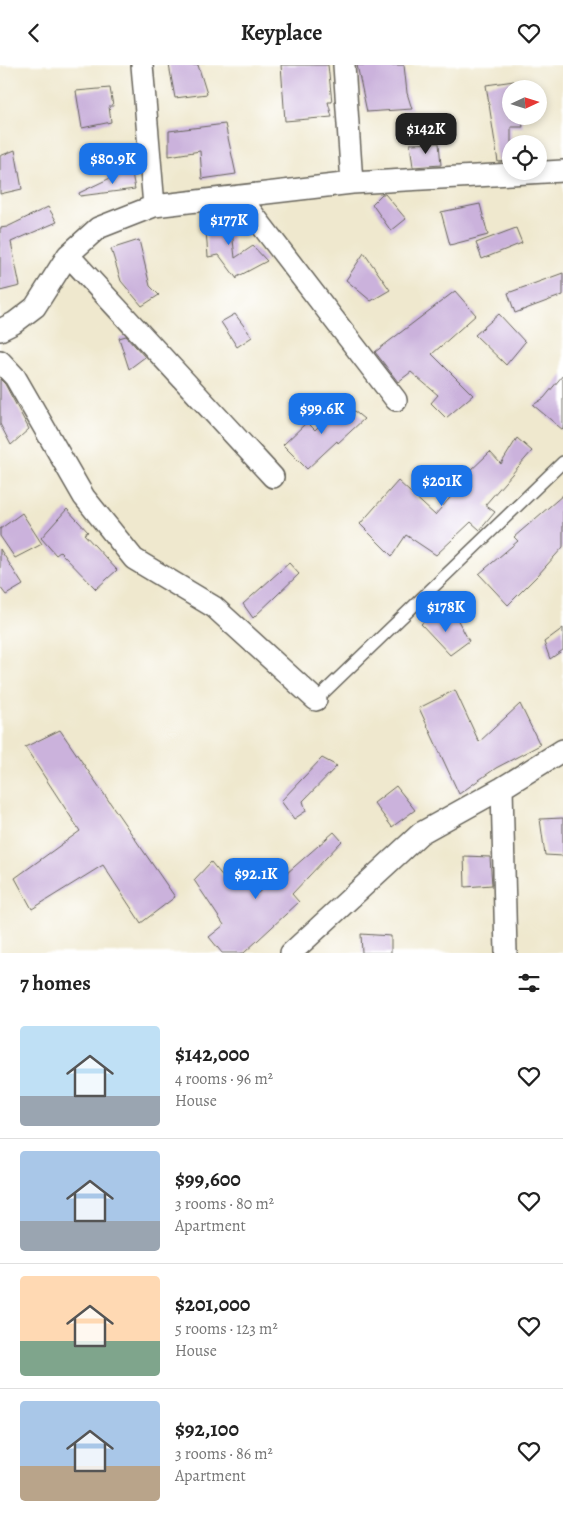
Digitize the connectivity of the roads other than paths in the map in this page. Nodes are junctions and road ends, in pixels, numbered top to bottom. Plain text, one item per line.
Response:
1 (142, 65) edge
2 (344, 65) edge
3 (563, 171) edge
4 (352, 183) junction
5 (239, 196) junction
6 (154, 206) junction
7 (68, 255) junction
8 (0, 331) edge
9 (0, 361) edge
10 (396, 400) dead end
11 (563, 462) edge
12 (273, 477) dead end
13 (316, 700) joint
14 (563, 750) edge
15 (502, 788) junction
16 (291, 953) edge
17 (506, 953) edge

1 - 6 street
2 - 4 street
3 - 4 street
4 - 5 street
5 - 6 street
5 - 10 street
6 - 7 street
7 - 8 street
7 - 12 street
9 - 13 street
11 - 13 lane
14 - 15 street
15 - 16 street
15 - 17 street

